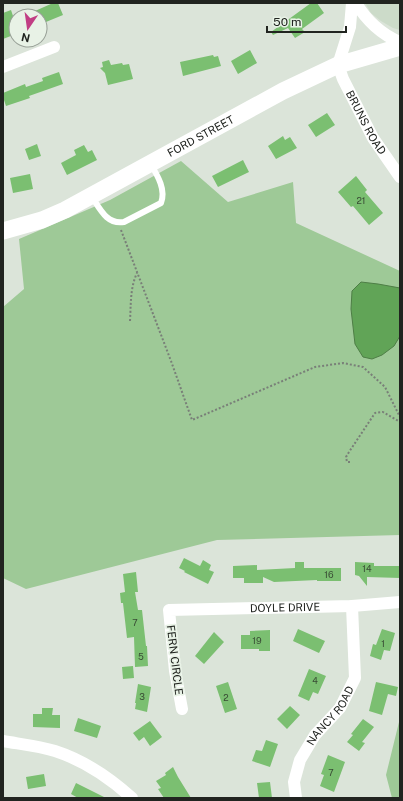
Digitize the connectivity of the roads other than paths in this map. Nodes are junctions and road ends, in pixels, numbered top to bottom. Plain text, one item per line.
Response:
1 (352, 3) edge
2 (356, 3) edge
3 (400, 42) edge
4 (54, 47) dead end
5 (400, 47) edge
6 (338, 65) junction
7 (3, 67) edge
8 (150, 164) junction
9 (400, 177) edge
10 (91, 196) junction
11 (3, 232) edge
12 (400, 602) edge
13 (352, 606) junction
14 (169, 610) joint
15 (182, 709) dead end
16 (3, 741) edge
17 (132, 798) edge
18 (296, 798) edge

1 - 6 street
2 - 3 street
4 - 7 street
5 - 6 street, FORD STREET
6 - 8 street, FORD STREET
6 - 9 street, BRUNS ROAD
8 - 10 street, FORD STREET
8 - 10 lane
10 - 11 street, FORD STREET
12 - 13 street, DOYLE DRIVE
13 - 14 street, DOYLE DRIVE
13 - 18 street, NANCY ROAD
14 - 15 street, FERN CIRCLE
16 - 17 street

